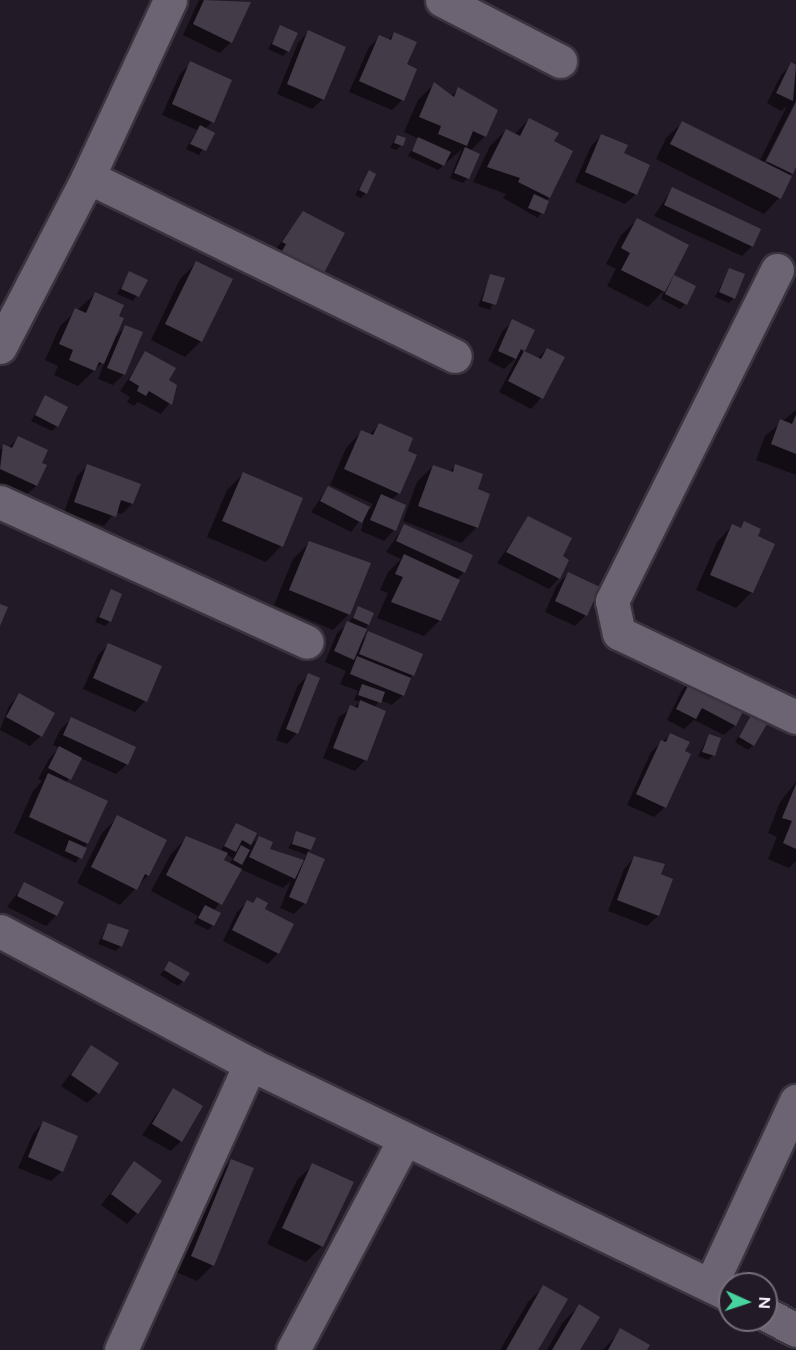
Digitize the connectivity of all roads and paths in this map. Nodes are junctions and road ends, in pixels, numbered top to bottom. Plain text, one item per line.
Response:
1 (170, 0) edge
2 (442, 0) edge
3 (560, 61) dead end
4 (88, 177) junction
5 (777, 270) dead end
6 (0, 347) edge
7 (455, 356) dead end
8 (0, 502) edge
9 (307, 642) dead end
10 (796, 717) edge
11 (0, 930) edge
12 (250, 1064) junction
13 (796, 1101) edge
14 (404, 1140) junction
15 (727, 1272) edge
16 (718, 1288) edge
17 (778, 1320) edge
18 (796, 1330) edge
19 (121, 1350) edge
20 (293, 1350) edge

1 - 4 street
2 - 3 street
4 - 6 street
4 - 7 street
5 - 10 street
8 - 9 street
11 - 12 street
12 - 14 street
12 - 19 street
13 - 15 street
14 - 16 street
14 - 20 street
17 - 18 street

